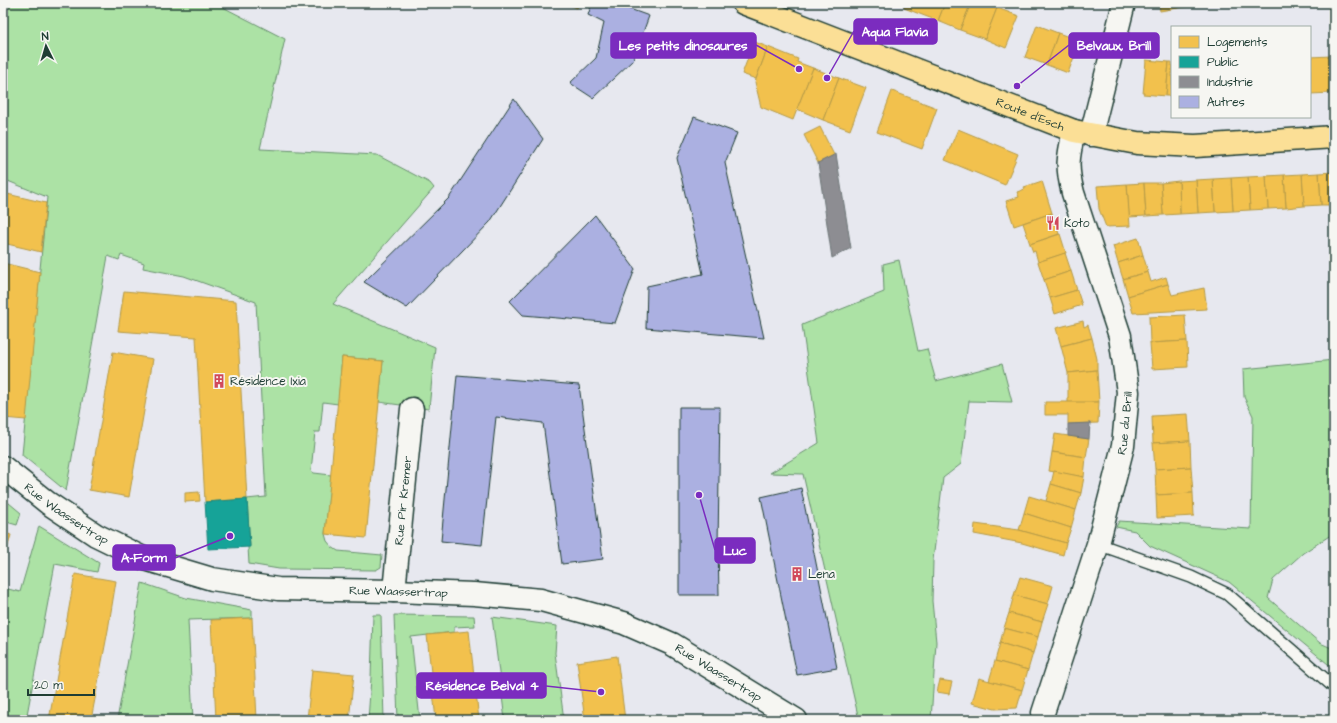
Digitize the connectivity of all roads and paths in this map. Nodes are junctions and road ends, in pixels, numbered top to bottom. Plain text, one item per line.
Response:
1 (744, 3) edge
2 (1124, 3) edge
3 (774, 9) edge
4 (1082, 133) junction
5 (1334, 137) edge
6 (412, 409) dead end
7 (3, 467) edge
8 (1098, 544) junction
9 (394, 591) junction
10 (1334, 687) edge
11 (1044, 713) dead end
12 (796, 720) edge

1 - 3 main road, Route d'Esch
2 - 4 street, Rue du Brill
3 - 4 main road, Route d'Esch
4 - 5 main road, Route d'Esch
4 - 8 street, Rue du Brill
6 - 9 street, Rue Pir Kremer
7 - 9 street, Rue Waassertrap
8 - 10 lane
8 - 11 street, Rue du Brill
9 - 12 street, Rue Waassertrap

